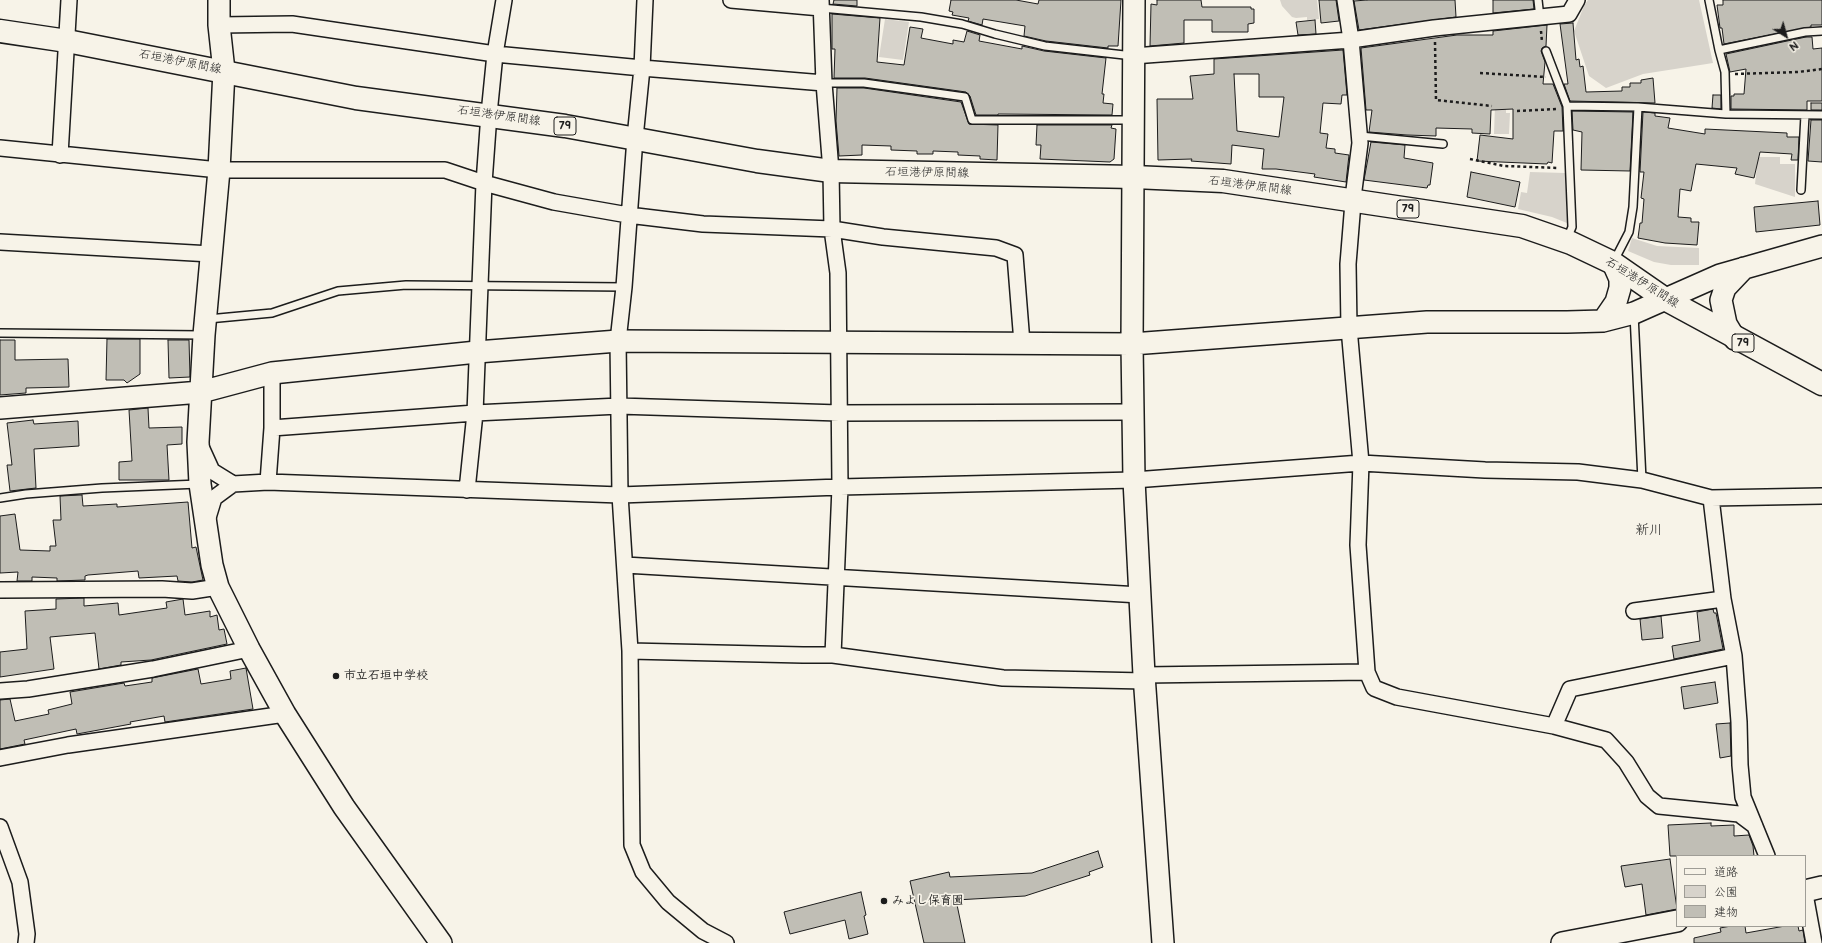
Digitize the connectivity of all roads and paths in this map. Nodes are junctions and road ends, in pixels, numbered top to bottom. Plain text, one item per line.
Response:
1 (69, 0) edge
2 (219, 0) edge
3 (504, 0) edge
4 (645, 0) edge
5 (731, 0) edge
6 (1134, 0) edge
7 (1345, 0) edge
8 (1538, 0) edge
9 (1577, 0) edge
10 (1709, 0) edge
11 (821, 4) edge
12 (1540, 18) junction
13 (219, 25) junction
14 (1434, 28) junction
15 (0, 31) edge
16 (1822, 31) edge
17 (1351, 40) junction
18 (67, 41) junction
19 (1719, 50) junction
20 (1546, 51) joint
21 (495, 54) junction
22 (1134, 56) junction
23 (642, 68) junction
24 (1822, 69) edge
25 (224, 71) junction
26 (1480, 73) dead end
27 (1725, 74) junction
28 (1556, 77) junction
29 (824, 83) junction
30 (1492, 106) dead end
31 (1567, 107) junction
32 (1638, 108) junction
33 (1517, 111) dead end
34 (489, 114) junction
35 (1726, 114) junction
36 (1805, 115) junction
37 (1822, 115) edge
38 (1134, 120) junction
39 (1360, 136) junction
40 (635, 138) junction
41 (1443, 144) dead end
42 (0, 148) edge
43 (60, 155) junction
44 (1470, 159) dead end
45 (1570, 169) junction
46 (219, 170) junction
47 (831, 171) junction
48 (1134, 177) junction
49 (484, 183) junction
50 (1801, 190) dead end
51 (1353, 201) junction
52 (628, 215) junction
53 (832, 229) junction
54 (1566, 241) junction
55 (0, 242) edge
56 (1822, 246) edge
57 (211, 254) junction
58 (1613, 263) junction
59 (1746, 266) junction
60 (480, 284) junction
61 (624, 286) junction
62 (1665, 300) junction
63 (1634, 314) junction
64 (1603, 321) junction
65 (205, 327) junction
66 (1349, 328) junction
67 (0, 332) edge
68 (1736, 338) junction
69 (618, 341) junction
70 (838, 343) junction
71 (1022, 343) junction
72 (1132, 344) junction
73 (477, 352) junction
74 (272, 373) junction
75 (1822, 384) edge
76 (201, 392) junction
77 (619, 406) junction
78 (0, 408) edge
79 (1133, 412) junction
80 (476, 413) junction
81 (839, 413) junction
82 (272, 428) junction
83 (198, 442) junction
84 (1361, 463) junction
85 (1134, 480) junction
86 (1642, 480) junction
87 (268, 482) junction
88 (200, 484) junction
89 (233, 484) junction
90 (840, 487) junction
91 (468, 490) junction
92 (620, 495) junction
93 (1822, 496) edge
94 (0, 498) edge
95 (1710, 498) junction
96 (205, 526) junction
97 (624, 565) junction
98 (836, 576) junction
99 (218, 587) junction
100 (0, 590) edge
101 (1140, 595) junction
102 (1723, 599) junction
103 (1634, 610) dead end
104 (249, 649) junction
105 (630, 651) junction
106 (833, 654) junction
107 (1734, 656) junction
108 (1368, 672) junction
109 (1144, 678) junction
110 (0, 691) edge
111 (285, 714) junction
112 (1554, 726) junction
113 (0, 758) edge
114 (1755, 826) junction
115 (0, 827) edge
116 (1767, 855) edge
117 (1822, 887) edge
118 (1806, 893) edge
119 (1806, 899) edge
120 (1676, 921) edge
121 (26, 943) edge
122 (441, 943) edge
123 (726, 943) edge
124 (1163, 943) edge
125 (1562, 943) edge
126 (1814, 943) edge

1 - 18 street
2 - 13 street
3 - 21 street
4 - 23 street
5 - 11 street
6 - 22 street
7 - 17 street
8 - 12 lane
9 - 12 street
10 - 19 lane
11 - 22 lane
11 - 29 street
12 - 14 street
12 - 20 path
13 - 21 street
13 - 25 street
14 - 17 street
14 - 30 path
15 - 18 main road, 石垣港伊原間線 / 79
16 - 19 lane
17 - 22 street
17 - 39 street
18 - 25 main road, 石垣港伊原間線 / 79
18 - 43 street
19 - 27 lane
20 - 28 lane
21 - 23 street
21 - 34 street
22 - 38 street
23 - 29 street
23 - 40 street
24 - 27 path
25 - 34 main road, 石垣港伊原間線 / 79
25 - 46 street
26 - 28 path
27 - 35 lane
28 - 31 lane
29 - 38 lane
29 - 47 street
31 - 32 lane
31 - 33 path
31 - 45 lane
32 - 35 lane
32 - 58 lane
34 - 40 main road, 石垣港伊原間線 / 79
34 - 49 street
35 - 36 lane
36 - 37 lane
36 - 50 lane
38 - 48 street
39 - 41 lane
39 - 51 street
40 - 47 main road, 石垣港伊原間線 / 79
40 - 52 street
42 - 43 street
43 - 46 street
44 - 45 path
45 - 54 lane
46 - 49 street
46 - 57 street
47 - 48 main road, 石垣港伊原間線 / 79
47 - 53 street
48 - 51 main road, 石垣港伊原間線 / 79
48 - 72 street
49 - 52 street
49 - 60 street
51 - 54 main road, 石垣港伊原間線 / 79
51 - 66 street
52 - 53 street
52 - 61 street
53 - 70 street
53 - 71 street
54 - 58 main road, 石垣港伊原間線 / 79
55 - 57 street
56 - 59 street
57 - 65 street
58 - 62 main road, 石垣港伊原間線 / 79
58 - 64 street
59 - 62 street
59 - 68 street
60 - 61 lane
60 - 65 lane
60 - 73 street
61 - 69 street
62 - 63 street
62 - 68 main road, 石垣港伊原間線 / 79
63 - 64 street
63 - 86 lane
64 - 66 street
65 - 67 lane
65 - 76 street
66 - 72 street
66 - 84 street
68 - 75 main road, 石垣港伊原間線 / 79
69 - 70 street
69 - 73 street
69 - 77 street
70 - 71 street
70 - 81 street
71 - 72 street
72 - 79 street
73 - 74 street
73 - 80 street
74 - 76 street
74 - 82 street
76 - 78 street
76 - 83 street
77 - 80 street
77 - 81 street
77 - 92 street
79 - 81 street
79 - 85 street
80 - 82 street
80 - 91 street
81 - 90 street
82 - 87 street
83 - 88 street
83 - 89 street
84 - 85 street
84 - 86 street
84 - 108 street
85 - 90 street
85 - 101 street
86 - 95 street
87 - 89 street
87 - 91 street
88 - 94 lane
88 - 96 street
89 - 96 street
90 - 92 street
90 - 98 street
91 - 92 street
92 - 97 street
93 - 95 street
95 - 102 street
96 - 99 street
97 - 98 street
97 - 105 street
98 - 101 street
98 - 106 street
99 - 100 street
99 - 104 street
101 - 109 street
102 - 103 street
102 - 107 street
104 - 110 street
104 - 111 street
105 - 106 street
105 - 123 street
106 - 109 street
107 - 112 street
107 - 114 street
108 - 109 street
108 - 112 street
109 - 124 street
111 - 113 street
111 - 122 street
112 - 114 street
114 - 116 street
115 - 121 street
117 - 118 street
119 - 126 street
120 - 125 street

